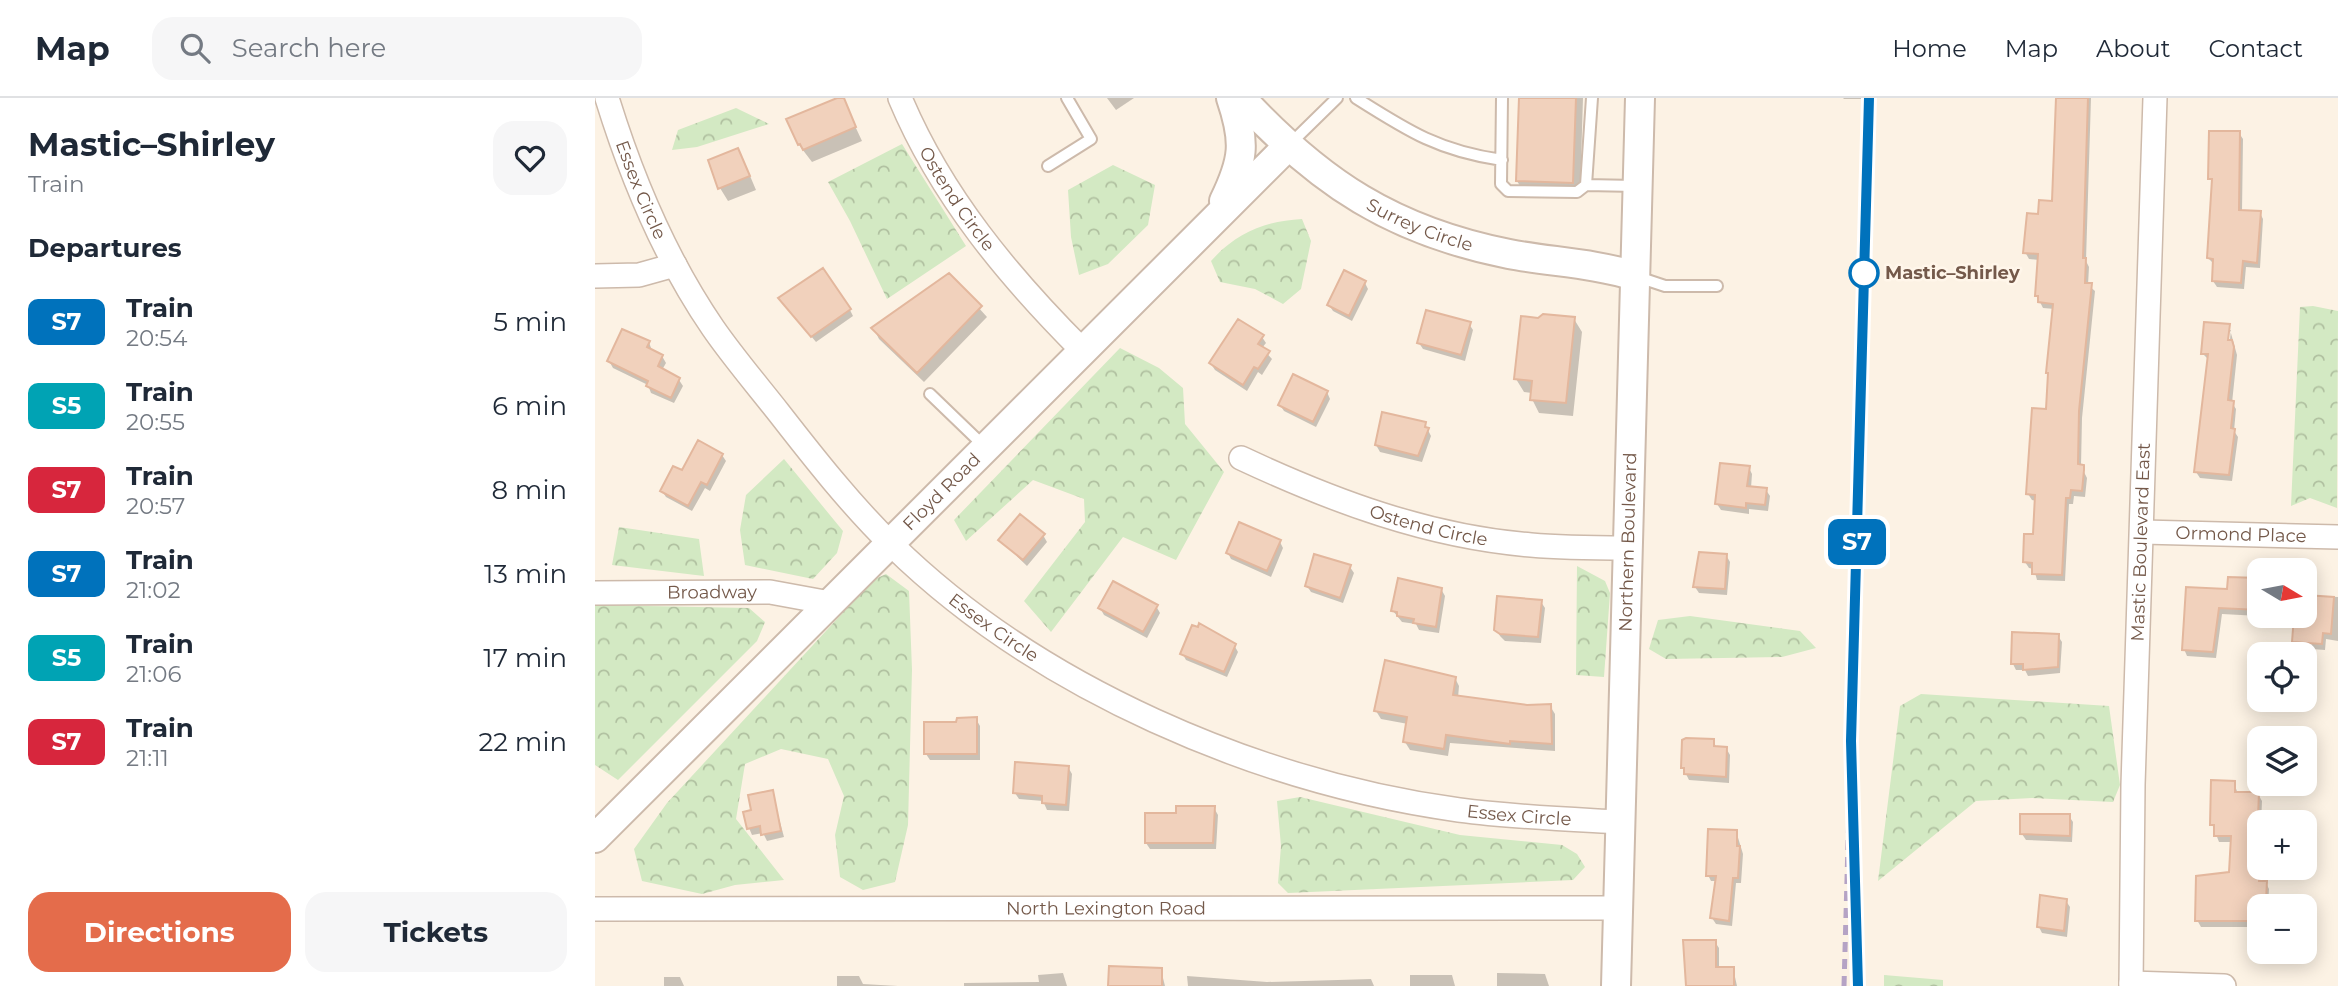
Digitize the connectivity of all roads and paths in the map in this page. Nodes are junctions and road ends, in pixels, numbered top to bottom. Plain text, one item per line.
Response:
1 (607, 98) edge
2 (900, 98) edge
3 (1067, 98) edge
4 (1231, 98) edge
5 (1241, 98) edge
6 (1337, 98) edge
7 (1356, 98) edge
8 (1502, 98) edge
9 (1592, 98) edge
10 (1640, 98) edge
11 (2155, 98) edge
12 (1288, 146) junction
13 (1502, 160) junction
14 (1048, 166) dead end
15 (1586, 185) junction
16 (1637, 186) junction
17 (1215, 219) junction
18 (675, 265) junction
19 (595, 276) edge
20 (1635, 276) junction
21 (1717, 286) dead end
22 (1083, 351) junction
23 (930, 394) dead end
24 (986, 448) junction
25 (1241, 458) dead end
26 (2143, 532) junction
27 (2338, 537) edge
28 (890, 544) junction
29 (1627, 548) junction
30 (595, 593) edge
31 (830, 603) junction
32 (1619, 822) junction
33 (595, 838) edge
34 (1617, 908) junction
35 (595, 909) edge
36 (2131, 984) edge
37 (1616, 986) edge
38 (2224, 986) edge

1 - 18 street, Essex Circle
2 - 22 street, Ostend Circle
3 - 14 lane
4 - 17 street
5 - 12 street, Surrey Circle
6 - 12 lane
7 - 13 lane
8 - 13 lane
9 - 15 lane
10 - 16 street, Northern Boulevard
11 - 26 street, Mastic Boulevard East
12 - 17 street, Floyd Road
12 - 20 street, Surrey Circle
13 - 15 lane
15 - 16 lane
16 - 20 street, Northern Boulevard
17 - 22 street, Floyd Road
18 - 19 street
18 - 28 street, Essex Circle
20 - 21 lane
20 - 29 street, Northern Boulevard
22 - 24 street, Floyd Road
23 - 24 lane
24 - 28 street, Floyd Road
25 - 29 street, Ostend Circle
26 - 27 street, Ormond Place
26 - 36 street, Mastic Boulevard East
28 - 31 street, Floyd Road
28 - 32 street, Essex Circle
29 - 32 street, Northern Boulevard
30 - 31 street, Broadway
31 - 33 street, Floyd Road
32 - 34 street, Northern Boulevard
34 - 35 street, North Lexington Road
34 - 37 street, Northern Boulevard
36 - 38 street

